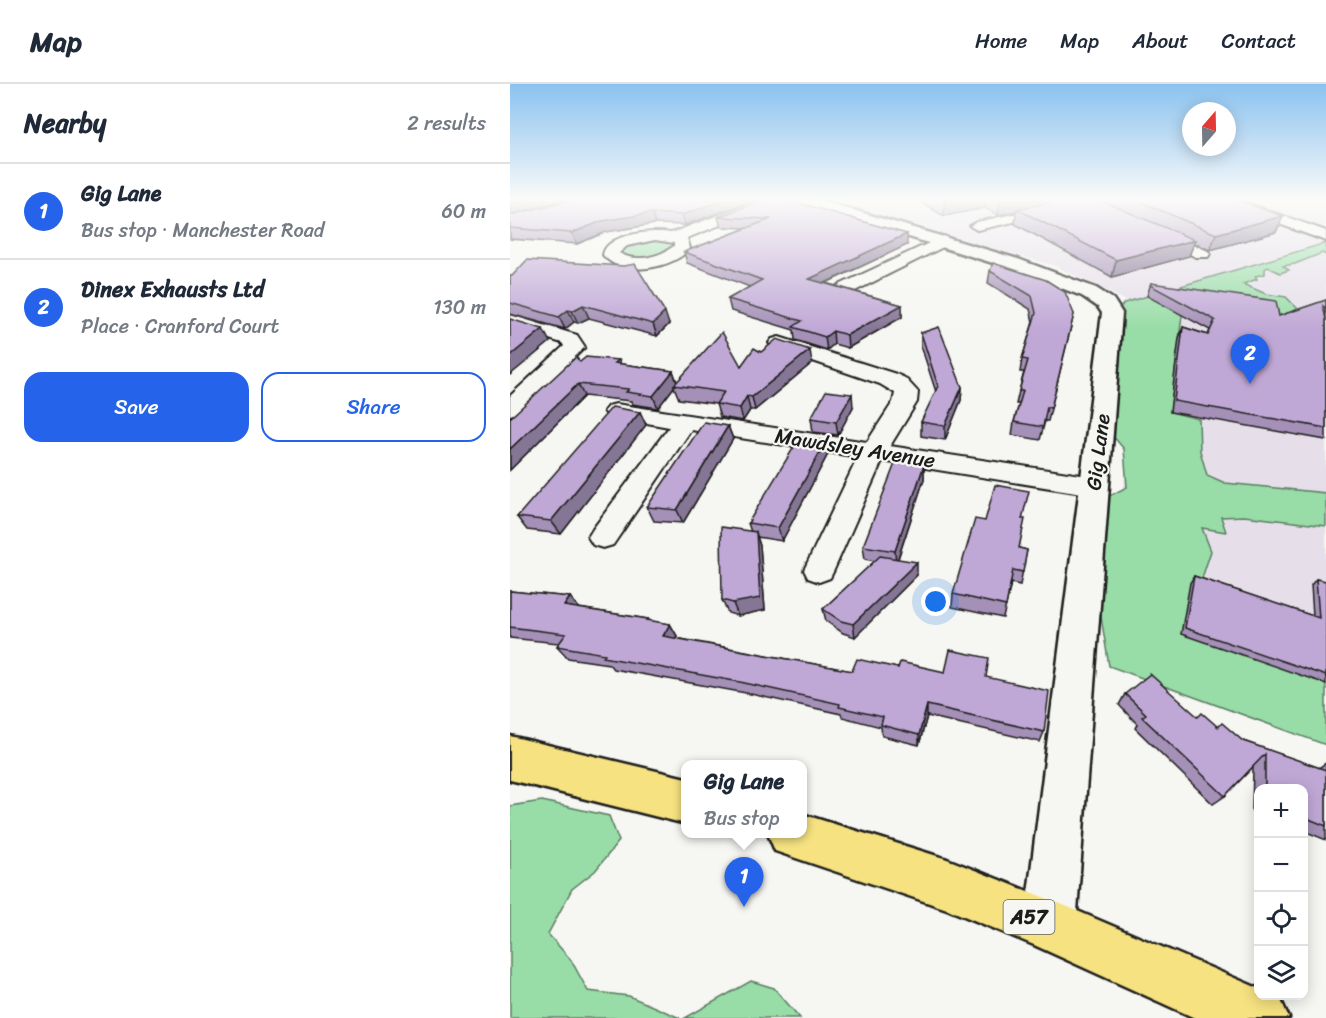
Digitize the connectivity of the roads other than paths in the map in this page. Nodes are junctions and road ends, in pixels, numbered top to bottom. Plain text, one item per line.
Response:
1 (941, 243) edge
2 (949, 243) edge
3 (1177, 243) edge
4 (1202, 254) dead end
5 (843, 290) edge
6 (510, 321) edge
7 (770, 345) edge
8 (510, 408) edge
9 (616, 411) edge
10 (685, 422) junction
11 (874, 451) junction
12 (1094, 486) junction
13 (603, 537) dead end
14 (819, 570) dead end
15 (510, 758) edge
16 (681, 800) edge
17 (804, 838) edge
18 (1050, 925) junction
19 (1260, 1018) edge

1 - 5 street
2 - 12 street, Gig Lane
3 - 4 street
6 - 8 street
7 - 11 street
9 - 10 street, Mawdsley Avenue
10 - 11 street, Mawdsley Avenue
10 - 13 street
11 - 12 street, Mawdsley Avenue
11 - 14 street
12 - 18 street, Gig Lane
15 - 16 main road
17 - 18 main road, A57
18 - 19 main road, A57

